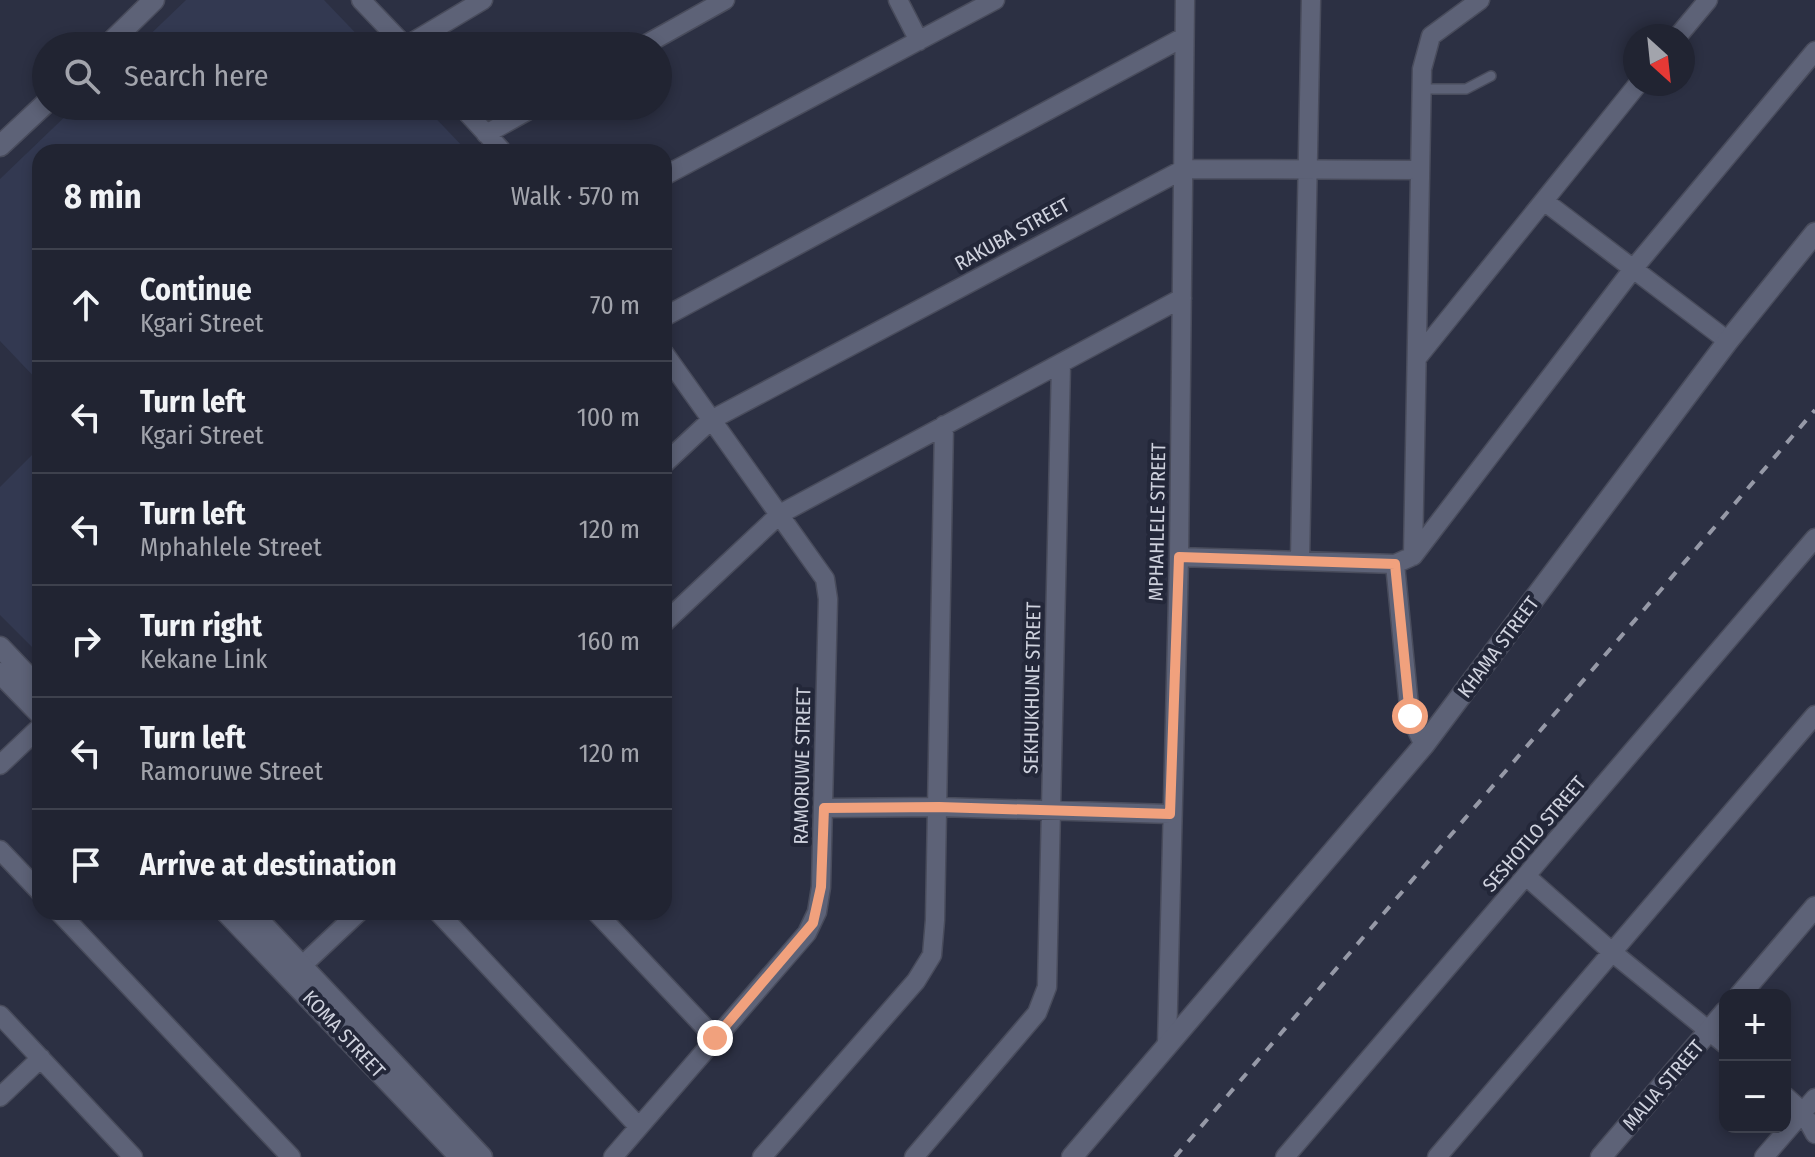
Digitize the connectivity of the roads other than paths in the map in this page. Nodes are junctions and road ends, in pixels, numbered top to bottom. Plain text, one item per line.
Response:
1 (154, 0) edge
2 (361, 0) edge
3 (483, 0) edge
4 (725, 0) edge
5 (898, 0) edge
6 (995, 0) edge
7 (1185, 0) edge
8 (1311, 0) edge
9 (1480, 0) edge
10 (1708, 0) edge
11 (1688, 24) edge
12 (121, 32) edge
13 (392, 32) edge
14 (429, 32) edge
15 (668, 32) edge
16 (1184, 37) junction
17 (919, 41) junction
18 (1815, 51) edge
19 (1491, 76) dead end
20 (1420, 89) junction
21 (1628, 96) edge
22 (32, 115) edge
23 (474, 120) edge
24 (511, 120) edge
25 (486, 134) junction
26 (2, 141) edge
27 (495, 144) edge
28 (1184, 169) junction
29 (1309, 170) junction
30 (1420, 170) junction
31 (672, 172) edge
32 (1544, 201) junction
33 (1815, 233) edge
34 (1633, 269) junction
35 (1182, 298) junction
36 (672, 313) edge
37 (1728, 341) junction
38 (1417, 358) junction
39 (672, 364) edge
40 (1061, 364) junction
41 (711, 420) junction
42 (944, 425) junction
43 (672, 457) edge
44 (1413, 513) junction
45 (780, 514) junction
46 (1438, 526) junction
47 (1815, 538) edge
48 (1179, 557) junction
49 (1300, 559) junction
50 (1404, 560) junction
51 (672, 615) edge
52 (0, 647) edge
53 (0, 673) edge
54 (32, 681) edge
55 (32, 706) edge
56 (1815, 715) edge
57 (32, 735) edge
58 (1424, 745) junction
59 (0, 765) edge
60 (939, 807) junction
61 (824, 808) junction
62 (1051, 811) junction
63 (1170, 814) junction
64 (0, 850) edge
65 (1526, 876) junction
66 (32, 884) edge
67 (1815, 907) edge
68 (67, 920) edge
69 (235, 920) edge
70 (257, 920) edge
71 (351, 920) edge
72 (445, 920) edge
73 (604, 920) edge
74 (1612, 952) junction
75 (296, 972) junction
76 (1745, 989) edge
77 (0, 1015) edge
78 (1717, 1037) edge
79 (715, 1038) junction
80 (1167, 1045) junction
81 (41, 1058) junction
82 (0, 1097) edge
83 (1791, 1098) edge
84 (1812, 1103) edge
85 (638, 1126) junction
86 (1815, 1134) edge
87 (133, 1157) edge
88 (291, 1157) edge
89 (460, 1157) edge
90 (482, 1157) edge
91 (613, 1157) edge
92 (762, 1157) edge
93 (914, 1157) edge
94 (1072, 1157) edge
95 (1285, 1157) edge
96 (1437, 1157) edge
97 (1601, 1157) edge
98 (1764, 1157) edge

1 - 12 street
2 - 13 street
3 - 14 street
4 - 15 street
5 - 17 street
6 - 17 street
7 - 16 street, MPHAHLELE STREET
8 - 29 street
9 - 20 street
10 - 11 street
16 - 28 street, MPHAHLELE STREET
16 - 36 street
17 - 31 street
18 - 34 street
19 - 20 lane
20 - 30 street
21 - 32 street
22 - 26 street
23 - 25 street
24 - 25 street
25 - 27 street
28 - 29 street, RAKUBA STREET
28 - 35 street, MPHAHLELE STREET
28 - 41 street, RAKUBA STREET
29 - 30 street, RAKUBA STREET
29 - 49 street
30 - 38 street
32 - 34 street
32 - 38 street
33 - 37 street, KHAMA STREET
34 - 37 street
34 - 46 street
35 - 40 street
35 - 48 street, MPHAHLELE STREET
37 - 58 street, KHAMA STREET
38 - 44 street
39 - 41 street, RAMORUWE STREET
40 - 42 street
40 - 62 street, SEKHUKHUNE STREET
41 - 43 street, RAKUBA STREET
41 - 45 street, RAMORUWE STREET
42 - 45 street
42 - 60 street
44 - 46 street
44 - 50 street
45 - 51 street
45 - 61 street, RAMORUWE STREET
46 - 50 street
47 - 65 street, SESHOTLO STREET
48 - 49 street
48 - 63 street, MPHAHLELE STREET
49 - 50 street
50 - 58 street
52 - 54 street
53 - 55 street
56 - 74 street
57 - 59 street
58 - 80 street, KHAMA STREET
60 - 61 street
60 - 62 street
60 - 92 street
61 - 79 street, RAMORUWE STREET
62 - 63 street
62 - 93 street, SEKHUKHUNE STREET
63 - 80 street, MPHAHLELE STREET
64 - 66 street
65 - 74 street
65 - 95 street, SESHOTLO STREET
67 - 76 street
68 - 88 street
69 - 75 street, KOMA STREET
70 - 75 street, KOMA STREET
71 - 75 street
72 - 85 street
73 - 79 street
74 - 78 street
74 - 96 street
75 - 89 street, KOMA STREET
75 - 90 street, KOMA STREET
77 - 81 street
78 - 97 street, MALIA STREET
79 - 85 street, RAMORUWE STREET
80 - 94 street, KHAMA STREET
81 - 82 street
81 - 87 street
83 - 84 street
84 - 86 street
84 - 98 street
85 - 91 street, RAMORUWE STREET

